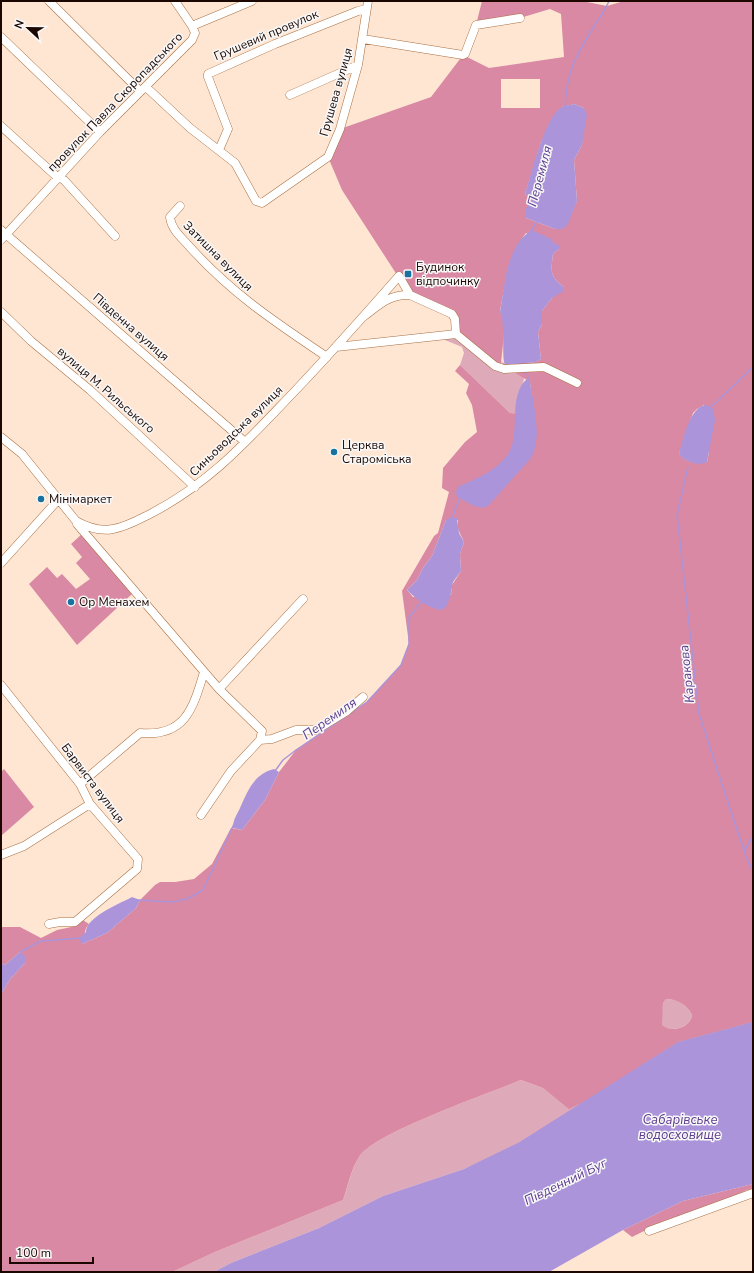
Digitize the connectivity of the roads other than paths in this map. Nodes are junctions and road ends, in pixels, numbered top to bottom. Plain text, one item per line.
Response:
1 (49, 1) edge
2 (175, 1) edge
3 (252, 1) edge
4 (367, 5) edge
5 (520, 18) dead end
6 (192, 26) junction
7 (1, 37) edge
8 (363, 39) junction
9 (358, 65) junction
10 (143, 89) junction
11 (290, 95) dead end
12 (1, 126) edge
13 (100, 132) junction
14 (219, 150) junction
15 (58, 177) junction
16 (180, 206) dead end
17 (3, 235) edge
18 (115, 236) dead end
19 (410, 295) junction
20 (1, 312) edge
21 (363, 317) junction
22 (456, 334) junction
23 (336, 347) junction
24 (327, 357) junction
25 (577, 383) dead end
26 (1, 437) edge
27 (245, 442) junction
28 (195, 487) junction
29 (58, 500) junction
30 (76, 521) junction
31 (1, 562) edge
32 (303, 599) dead end
33 (204, 672) junction
34 (1, 685) edge
35 (219, 689) junction
36 (363, 697) dead end
37 (260, 740) junction
38 (80, 784) junction
39 (90, 804) junction
40 (202, 815) dead end
41 (1, 855) edge
42 (49, 924) dead end
43 (753, 1193) edge
44 (649, 1231) dead end

1 - 10 street, Грушева вулиця
2 - 6 street
3 - 6 street, провулок Павла Скоропадського
4 - 8 street, Грушева вулиця
4 - 14 street, Грушевий провулок
5 - 8 street
6 - 10 street, провулок Павла Скоропадського
7 - 13 street
8 - 9 street, Грушева вулиця
9 - 11 street
9 - 14 street, Грушева вулиця
10 - 13 street, провулок Павла Скоропадського
10 - 14 street, Грушева вулиця
12 - 15 street
13 - 15 street, провулок Павла Скоропадського
15 - 17 street, провулок Павла Скоропадського
15 - 18 street
16 - 24 street, Затишна вулиця
17 - 27 street, Південна вулиця
19 - 21 street, Синьоводська вулиця
19 - 21 street, Синьоводська вулиця
19 - 22 street
20 - 28 street, вулиця М. Рильського
21 - 23 street, Синьоводська вулиця
22 - 23 street
22 - 25 street
23 - 24 street, Синьоводська вулиця
24 - 27 street, Синьоводська вулиця
26 - 29 street, Синьоводська вулиця
27 - 28 street, Синьоводська вулиця
28 - 30 street, Синьоводська вулиця
29 - 30 street, Синьоводська вулиця
29 - 31 street
30 - 33 street
32 - 35 street
33 - 35 street
33 - 38 street
34 - 38 street, Барвиста вулиця
35 - 37 street
36 - 37 street
37 - 40 street
38 - 39 street, Барвиста вулиця
39 - 41 street
39 - 42 street, Барвиста вулиця
43 - 44 street

